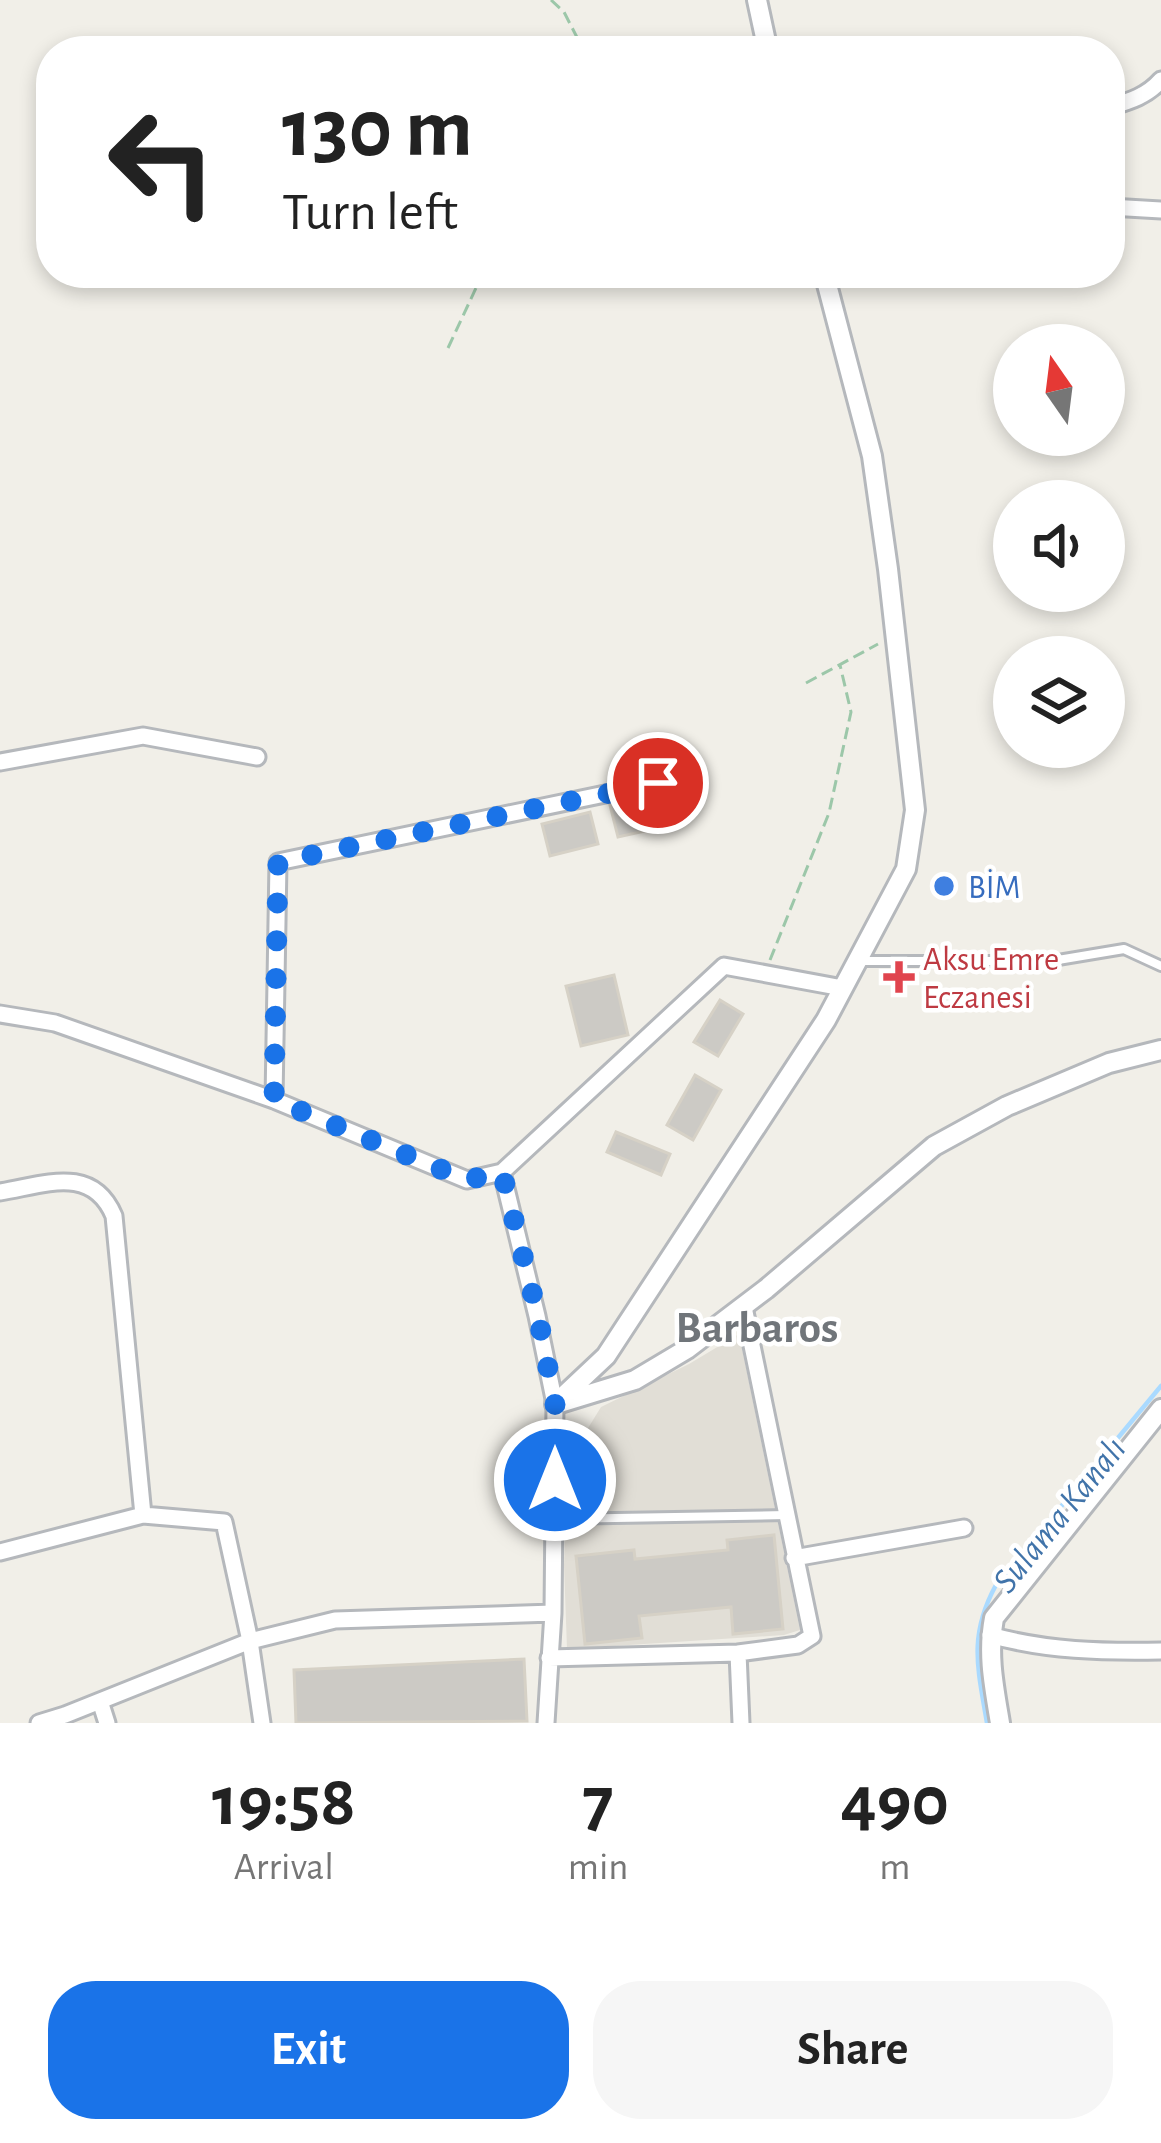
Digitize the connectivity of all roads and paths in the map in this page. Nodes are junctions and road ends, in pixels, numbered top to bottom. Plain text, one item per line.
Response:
1 (551, 0) edge
2 (757, 0) edge
3 (576, 36) edge
4 (765, 36) edge
5 (1161, 80) edge
6 (1125, 103) edge
7 (1125, 208) edge
8 (1161, 210) edge
9 (476, 288) edge
10 (828, 288) edge
11 (448, 348) dead end
12 (896, 635) junction
13 (841, 664) junction
14 (806, 683) dead end
15 (257, 757) dead end
16 (0, 762) edge
17 (658, 783) dead end
18 (857, 962) junction
19 (1161, 966) edge
20 (764, 974) junction
21 (843, 988) junction
22 (0, 1014) edge
23 (1160, 1049) edge
24 (274, 1100) junction
25 (502, 1172) junction
26 (0, 1192) edge
27 (744, 1307) junction
28 (555, 1404) junction
29 (1161, 1409) edge
30 (143, 1515) junction
31 (786, 1515) junction
32 (554, 1519) junction
33 (964, 1528) dead end
34 (0, 1552) edge
35 (794, 1558) junction
36 (553, 1612) junction
37 (990, 1635) junction
38 (250, 1641) junction
39 (1161, 1651) edge
40 (738, 1653) junction
41 (549, 1658) junction
42 (100, 1701) junction
43 (38, 1723) edge
44 (107, 1723) edge
45 (262, 1723) edge
46 (546, 1723) edge
47 (741, 1723) edge
48 (1000, 1723) edge

1 - 3 path
2 - 4 street
5 - 6 street
7 - 8 street
9 - 11 path
10 - 12 street
12 - 13 path
12 - 18 street
13 - 14 path
13 - 20 path
15 - 16 street
17 - 24 street
18 - 19 lane
18 - 21 street
20 - 21 street
20 - 25 street
21 - 28 street
22 - 24 street
23 - 27 street
24 - 25 street
25 - 28 street
26 - 30 street
27 - 28 street
27 - 31 street
28 - 32 street
29 - 37 street
30 - 34 street
30 - 38 street
31 - 32 lane
31 - 35 street
32 - 36 street
33 - 35 street
35 - 40 street
36 - 38 street
36 - 41 street
37 - 39 street
37 - 48 street
38 - 42 street
38 - 45 street
40 - 41 street
40 - 47 street
41 - 46 street
42 - 43 street
42 - 44 street

